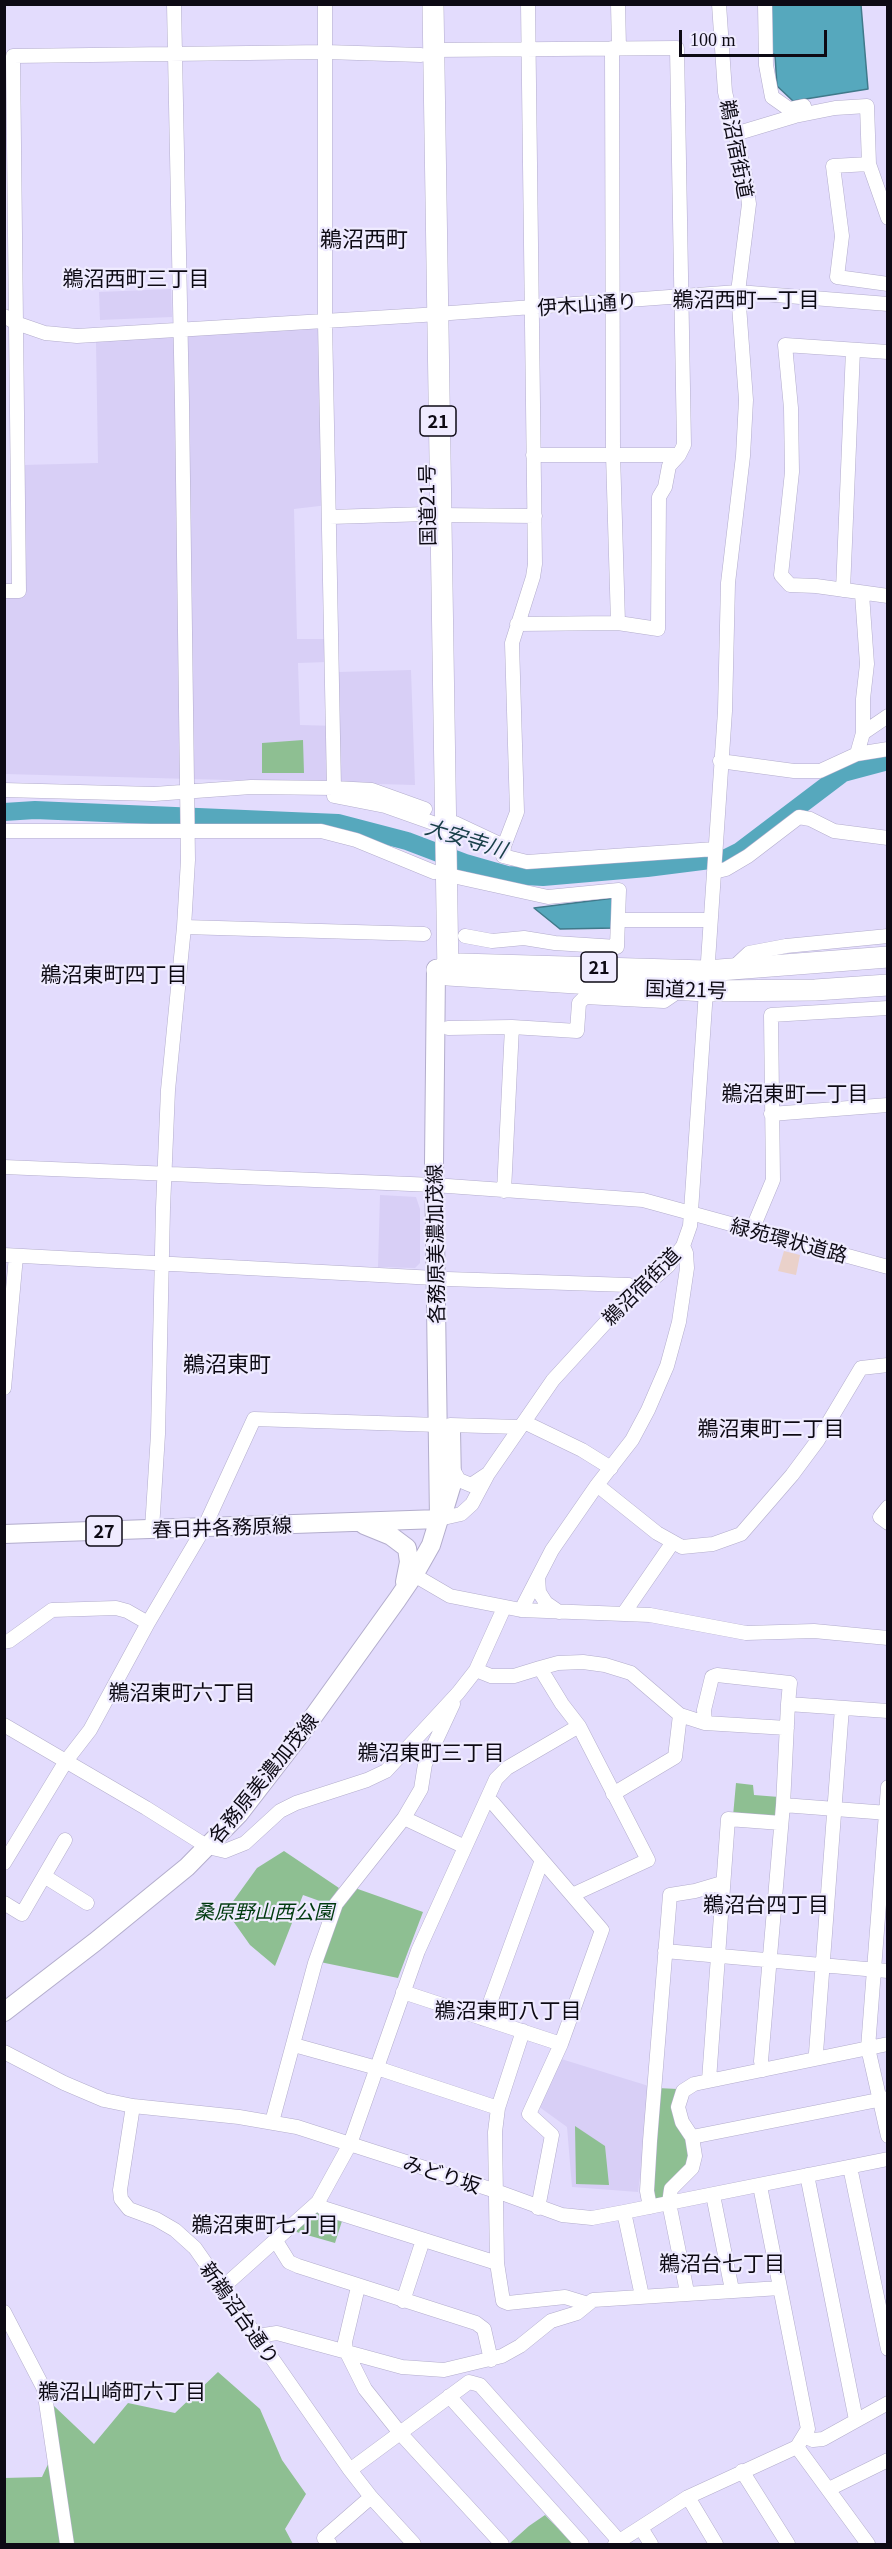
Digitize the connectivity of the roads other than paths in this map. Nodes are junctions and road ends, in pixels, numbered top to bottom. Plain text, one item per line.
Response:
1 (174, 4) edge
2 (325, 4) edge
3 (420, 4) edge
4 (433, 4) edge
5 (528, 4) edge
6 (618, 4) edge
7 (719, 4) edge
8 (765, 4) edge
9 (615, 48) junction
10 (529, 49) junction
11 (326, 52) junction
12 (427, 52) junction
13 (174, 53) junction
14 (857, 107) junction
15 (735, 134) junction
16 (869, 164) junction
17 (888, 218) edge
18 (888, 284) edge
19 (738, 292) junction
20 (682, 297) junction
21 (612, 302) junction
22 (888, 304) edge
23 (533, 307) junction
24 (429, 315) junction
25 (10, 319) edge
26 (325, 322) junction
27 (180, 331) junction
28 (853, 350) junction
29 (888, 352) edge
30 (613, 454) junction
31 (533, 455) junction
32 (679, 455) junction
33 (433, 514) junction
34 (535, 516) junction
35 (330, 517) junction
36 (11, 523) edge
37 (843, 590) junction
38 (4, 591) edge
39 (862, 594) junction
40 (888, 596) edge
41 (618, 623) junction
42 (517, 624) junction
43 (888, 716) edge
44 (863, 733) junction
45 (888, 749) edge
46 (857, 754) junction
47 (720, 761) junction
48 (334, 788) junction
49 (4, 790) edge
50 (207, 790) junction
51 (188, 794) junction
52 (439, 826) junction
53 (188, 828) junction
54 (4, 831) edge
55 (888, 838) edge
56 (503, 851) junction
57 (715, 851) junction
58 (714, 870) junction
59 (442, 873) junction
60 (618, 920) junction
61 (710, 920) junction
62 (184, 927) junction
63 (424, 934) dead end
64 (465, 936) dead end
65 (888, 936) edge
66 (888, 957) edge
67 (492, 963) junction
68 (733, 968) junction
69 (444, 970) junction
70 (706, 981) junction
71 (888, 986) edge
72 (680, 990) junction
73 (815, 990) junction
74 (888, 1008) edge
75 (817, 1012) junction
76 (512, 1027) junction
77 (448, 1028) junction
78 (888, 1105) edge
79 (771, 1114) junction
80 (4, 1167) edge
81 (164, 1173) junction
82 (440, 1185) junction
83 (504, 1191) junction
84 (690, 1215) junction
85 (752, 1230) junction
86 (683, 1246) junction
87 (10, 1255) edge
88 (162, 1264) junction
89 (888, 1267) edge
90 (441, 1279) junction
91 (639, 1290) junction
92 (888, 1365) edge
93 (4, 1388) edge
94 (522, 1424) junction
95 (445, 1425) junction
96 (452, 1468) junction
97 (611, 1468) junction
98 (488, 1474) junction
99 (597, 1485) junction
100 (888, 1507) edge
101 (439, 1519) junction
102 (359, 1523) junction
103 (888, 1523) edge
104 (204, 1528) junction
105 (152, 1529) junction
106 (4, 1534) edge
107 (673, 1542) junction
108 (414, 1575) junction
109 (537, 1578) junction
110 (397, 1600) junction
111 (504, 1608) junction
112 (521, 1610) junction
113 (559, 1612) junction
114 (624, 1613) junction
115 (148, 1623) junction
116 (888, 1638) edge
117 (4, 1642) edge
118 (540, 1668) junction
119 (476, 1670) junction
120 (788, 1704) junction
121 (842, 1708) junction
122 (888, 1711) edge
123 (680, 1714) junction
124 (705, 1724) junction
125 (4, 1725) edge
126 (436, 1726) junction
127 (579, 1726) junction
128 (787, 1728) junction
129 (408, 1747) junction
130 (66, 1761) junction
131 (425, 1764) junction
132 (888, 1787) edge
133 (614, 1794) junction
134 (487, 1802) junction
135 (783, 1805) junction
136 (835, 1809) junction
137 (886, 1813) edge
138 (404, 1818) junction
139 (781, 1823) junction
140 (65, 1840) dead end
141 (208, 1847) junction
142 (465, 1847) junction
143 (542, 1860) junction
144 (4, 1863) edge
145 (44, 1876) junction
146 (722, 1883) junction
147 (572, 1894) junction
148 (4, 1903) edge
149 (87, 1903) dead end
150 (665, 1951) junction
151 (718, 1955) junction
152 (770, 1960) junction
153 (823, 1965) junction
154 (881, 1970) edge
155 (403, 1992) junction
156 (4, 2012) edge
157 (484, 2019) junction
158 (523, 2031) junction
159 (561, 2044) junction
160 (888, 2044) edge
161 (294, 2045) junction
162 (867, 2048) junction
163 (4, 2052) edge
164 (818, 2058) junction
165 (377, 2068) junction
166 (763, 2070) junction
167 (709, 2080) junction
168 (883, 2099) edge
169 (133, 2106) junction
170 (498, 2108) junction
171 (272, 2122) junction
172 (888, 2136) edge
173 (692, 2137) junction
174 (350, 2144) junction
175 (888, 2159) edge
176 (850, 2167) junction
177 (807, 2175) junction
178 (760, 2186) junction
179 (496, 2191) junction
180 (713, 2195) junction
181 (318, 2202) junction
182 (669, 2203) junction
183 (650, 2207) junction
184 (538, 2208) junction
185 (624, 2212) junction
186 (423, 2240) junction
187 (276, 2241) junction
188 (497, 2263) junction
189 (358, 2287) junction
190 (222, 2288) junction
191 (780, 2288) junction
192 (732, 2290) junction
193 (687, 2292) junction
194 (642, 2296) junction
195 (403, 2301) junction
196 (588, 2304) junction
197 (4, 2312) edge
198 (257, 2336) junction
199 (888, 2349) edge
200 (346, 2352) junction
201 (491, 2360) junction
202 (449, 2396) junction
203 (888, 2403) edge
204 (856, 2420) junction
205 (400, 2433) junction
206 (801, 2442) junction
207 (887, 2462) edge
208 (350, 2470) junction
209 (742, 2471) junction
210 (829, 2489) junction
211 (688, 2497) junction
212 (371, 2498) junction
213 (641, 2528) junction
214 (617, 2543) edge
215 (67, 2544) edge
216 (330, 2544) edge
217 (414, 2544) edge
218 (502, 2544) edge
219 (582, 2544) edge
220 (651, 2544) edge
221 (716, 2544) edge
222 (788, 2544) edge
223 (868, 2544) edge

1 - 13 street
2 - 11 street
3 - 12 highway, 国道21号 / 21
4 - 12 highway, 国道21号 / 21
5 - 10 street
6 - 9 street
7 - 15 street, 鵜沼宿街道
8 - 14 street
9 - 10 street
9 - 20 street
9 - 21 street
10 - 12 street
10 - 23 street
11 - 12 street
11 - 13 street
11 - 26 street
12 - 24 highway, 国道21号 / 21
13 - 25 street
13 - 27 street
14 - 15 street
14 - 16 street
15 - 19 street, 鵜沼宿街道
16 - 17 street
16 - 18 street
19 - 20 street, 伊木山通り
19 - 22 street, 伊木山通り
19 - 47 street, 鵜沼宿街道
20 - 21 street, 伊木山通り
20 - 32 street
21 - 23 street, 伊木山通り
21 - 30 street
23 - 24 street, 伊木山通り
23 - 31 street
24 - 26 street, 伊木山通り
24 - 33 highway, 国道21号 / 21
25 - 27 street, 伊木山通り
25 - 36 street
26 - 27 street, 伊木山通り
26 - 35 street
27 - 51 street
28 - 29 street
28 - 37 street
28 - 37 street
30 - 31 street
30 - 32 street
30 - 41 street
31 - 34 street
32 - 41 street
33 - 34 street
33 - 35 street
33 - 52 highway, 国道21号 / 21
34 - 42 street
35 - 48 street
36 - 38 street
37 - 39 street
39 - 40 street
39 - 44 street
41 - 42 street
42 - 56 street
43 - 44 street
44 - 46 street
45 - 46 street
46 - 47 street
47 - 57 street, 鵜沼宿街道
48 - 50 street
48 - 52 street
49 - 51 street
50 - 51 street
50 - 52 street
51 - 53 street
52 - 56 street
52 - 59 highway, 国道21号 / 21
53 - 54 street
53 - 59 street
53 - 62 street
55 - 58 street
56 - 57 street
57 - 58 street, 鵜沼宿街道
58 - 61 street, 鵜沼宿街道
59 - 60 street
59 - 67 highway
59 - 69 highway, 国道21号 / 21
60 - 61 street
60 - 64 street
61 - 70 street, 鵜沼宿街道
62 - 63 street
62 - 81 street
65 - 68 street
66 - 68 highway, 国道21号 / 21
67 - 69 highway, 国道21号 / 21
67 - 70 highway, 国道21号 / 21
68 - 70 highway, 国道21号 / 21
69 - 72 highway, 国道21号 / 21
69 - 77 main road, 各務原美濃加茂線
69 - 82 main road, 各務原美濃加茂線
70 - 72 highway, 国道21号 / 21
70 - 73 highway, 国道21号 / 21
70 - 84 street, 鵜沼宿街道
71 - 73 highway, 国道21号 / 21
72 - 76 street
73 - 75 street
74 - 75 street
75 - 79 street
76 - 77 street
76 - 83 street
77 - 82 main road, 各務原美濃加茂線
78 - 79 street
79 - 85 street
80 - 81 street, 緑苑環状道路
81 - 82 street, 緑苑環状道路
81 - 88 street
82 - 83 street, 緑苑環状道路
82 - 90 main road, 各務原美濃加茂線
83 - 84 street, 緑苑環状道路
84 - 85 street, 緑苑環状道路
84 - 86 street, 鵜沼宿街道
85 - 89 street, 緑苑環状道路
86 - 91 street, 鵜沼宿街道
86 - 97 street
87 - 88 street
87 - 93 street
88 - 90 street
88 - 105 street
90 - 91 street
90 - 95 main road, 各務原美濃加茂線
91 - 94 street, 鵜沼宿街道
92 - 107 street
94 - 95 street
94 - 97 street
94 - 98 street, 鵜沼宿街道
95 - 96 main road, 各務原美濃加茂線
95 - 101 main road, 各務原美濃加茂線
95 - 104 street
96 - 98 street
96 - 101 main road, 各務原美濃加茂線
97 - 99 street
98 - 101 street, 鵜沼宿街道
99 - 107 street
99 - 109 street
100 - 103 street
101 - 102 main road, 春日井各務原線 / 27
101 - 108 main road, 各務原美濃加茂線
102 - 104 main road, 春日井各務原線 / 27
102 - 110 main road
104 - 105 main road, 春日井各務原線 / 27
104 - 115 street
105 - 106 main road, 春日井各務原線 / 27
107 - 114 street
108 - 110 main road, 各務原美濃加茂線
108 - 111 street
109 - 112 street
109 - 113 street
110 - 141 main road, 各務原美濃加茂線
111 - 112 street
111 - 119 street
112 - 113 street
113 - 114 street
114 - 116 street
115 - 117 street
115 - 130 street
118 - 119 street
118 - 123 street
118 - 127 street
119 - 126 street
120 - 121 street
120 - 124 street
120 - 128 street
121 - 122 street
121 - 136 street
123 - 124 street
123 - 133 street
124 - 128 street
125 - 130 street
126 - 129 street
126 - 131 street
127 - 133 street
127 - 134 street
128 - 135 street
129 - 131 street
129 - 141 street
130 - 141 street
130 - 144 street
131 - 138 street
132 - 137 street
133 - 147 street
134 - 142 street
134 - 143 street
135 - 136 street
135 - 139 street
136 - 137 street
136 - 153 street
137 - 154 street
138 - 142 street
138 - 161 street
139 - 146 street
139 - 152 street
140 - 145 street
141 - 156 main road, 各務原美濃加茂線
142 - 155 street
143 - 147 street
143 - 157 street
145 - 148 street
145 - 149 street
146 - 150 street
146 - 151 street
147 - 159 street
150 - 151 street
150 - 183 street
151 - 152 street
151 - 167 street
152 - 153 street
152 - 166 street
153 - 154 street
153 - 164 street
154 - 162 street
155 - 157 street
155 - 165 street
157 - 158 street
158 - 159 street
158 - 170 street
159 - 184 street
160 - 162 street
161 - 165 street
161 - 171 street
162 - 164 street
162 - 168 street
163 - 169 street, みどり坂
164 - 166 street
165 - 170 street
165 - 174 street
166 - 167 street
167 - 173 street
168 - 172 street
168 - 173 street
169 - 171 street, みどり坂
169 - 190 street, 新鵜沼台通り
170 - 179 street
171 - 174 street, みどり坂
173 - 182 street
174 - 179 street, みどり坂
174 - 181 street
175 - 176 street, みどり坂
176 - 177 street, みどり坂
176 - 199 street
177 - 178 street, みどり坂
177 - 204 street
178 - 180 street, みどり坂
178 - 191 street
179 - 184 street, みどり坂
179 - 188 street
180 - 182 street, みどり坂
180 - 192 street
181 - 186 street
181 - 187 street
182 - 183 street, みどり坂
182 - 193 street
183 - 185 street, みどり坂
184 - 185 street, みどり坂
185 - 194 street
186 - 188 street
186 - 195 street
187 - 189 street
187 - 190 street
188 - 196 street
189 - 195 street
189 - 200 street
190 - 198 street, 新鵜沼台通り
191 - 192 street
191 - 206 street
192 - 193 street
193 - 194 street
194 - 196 street
195 - 201 street
196 - 201 street
197 - 215 street
198 - 200 street
198 - 208 street, 新鵜沼台通り
200 - 201 street
200 - 205 street
202 - 205 street
202 - 214 street
202 - 219 street
203 - 204 street
204 - 206 street
205 - 208 street
205 - 218 street
206 - 209 street
206 - 210 street
207 - 210 street
208 - 212 street, 新鵜沼台通り
209 - 211 street
209 - 222 street
210 - 223 street
211 - 213 street
211 - 221 street
212 - 216 street
212 - 217 street
213 - 214 street
213 - 220 street

